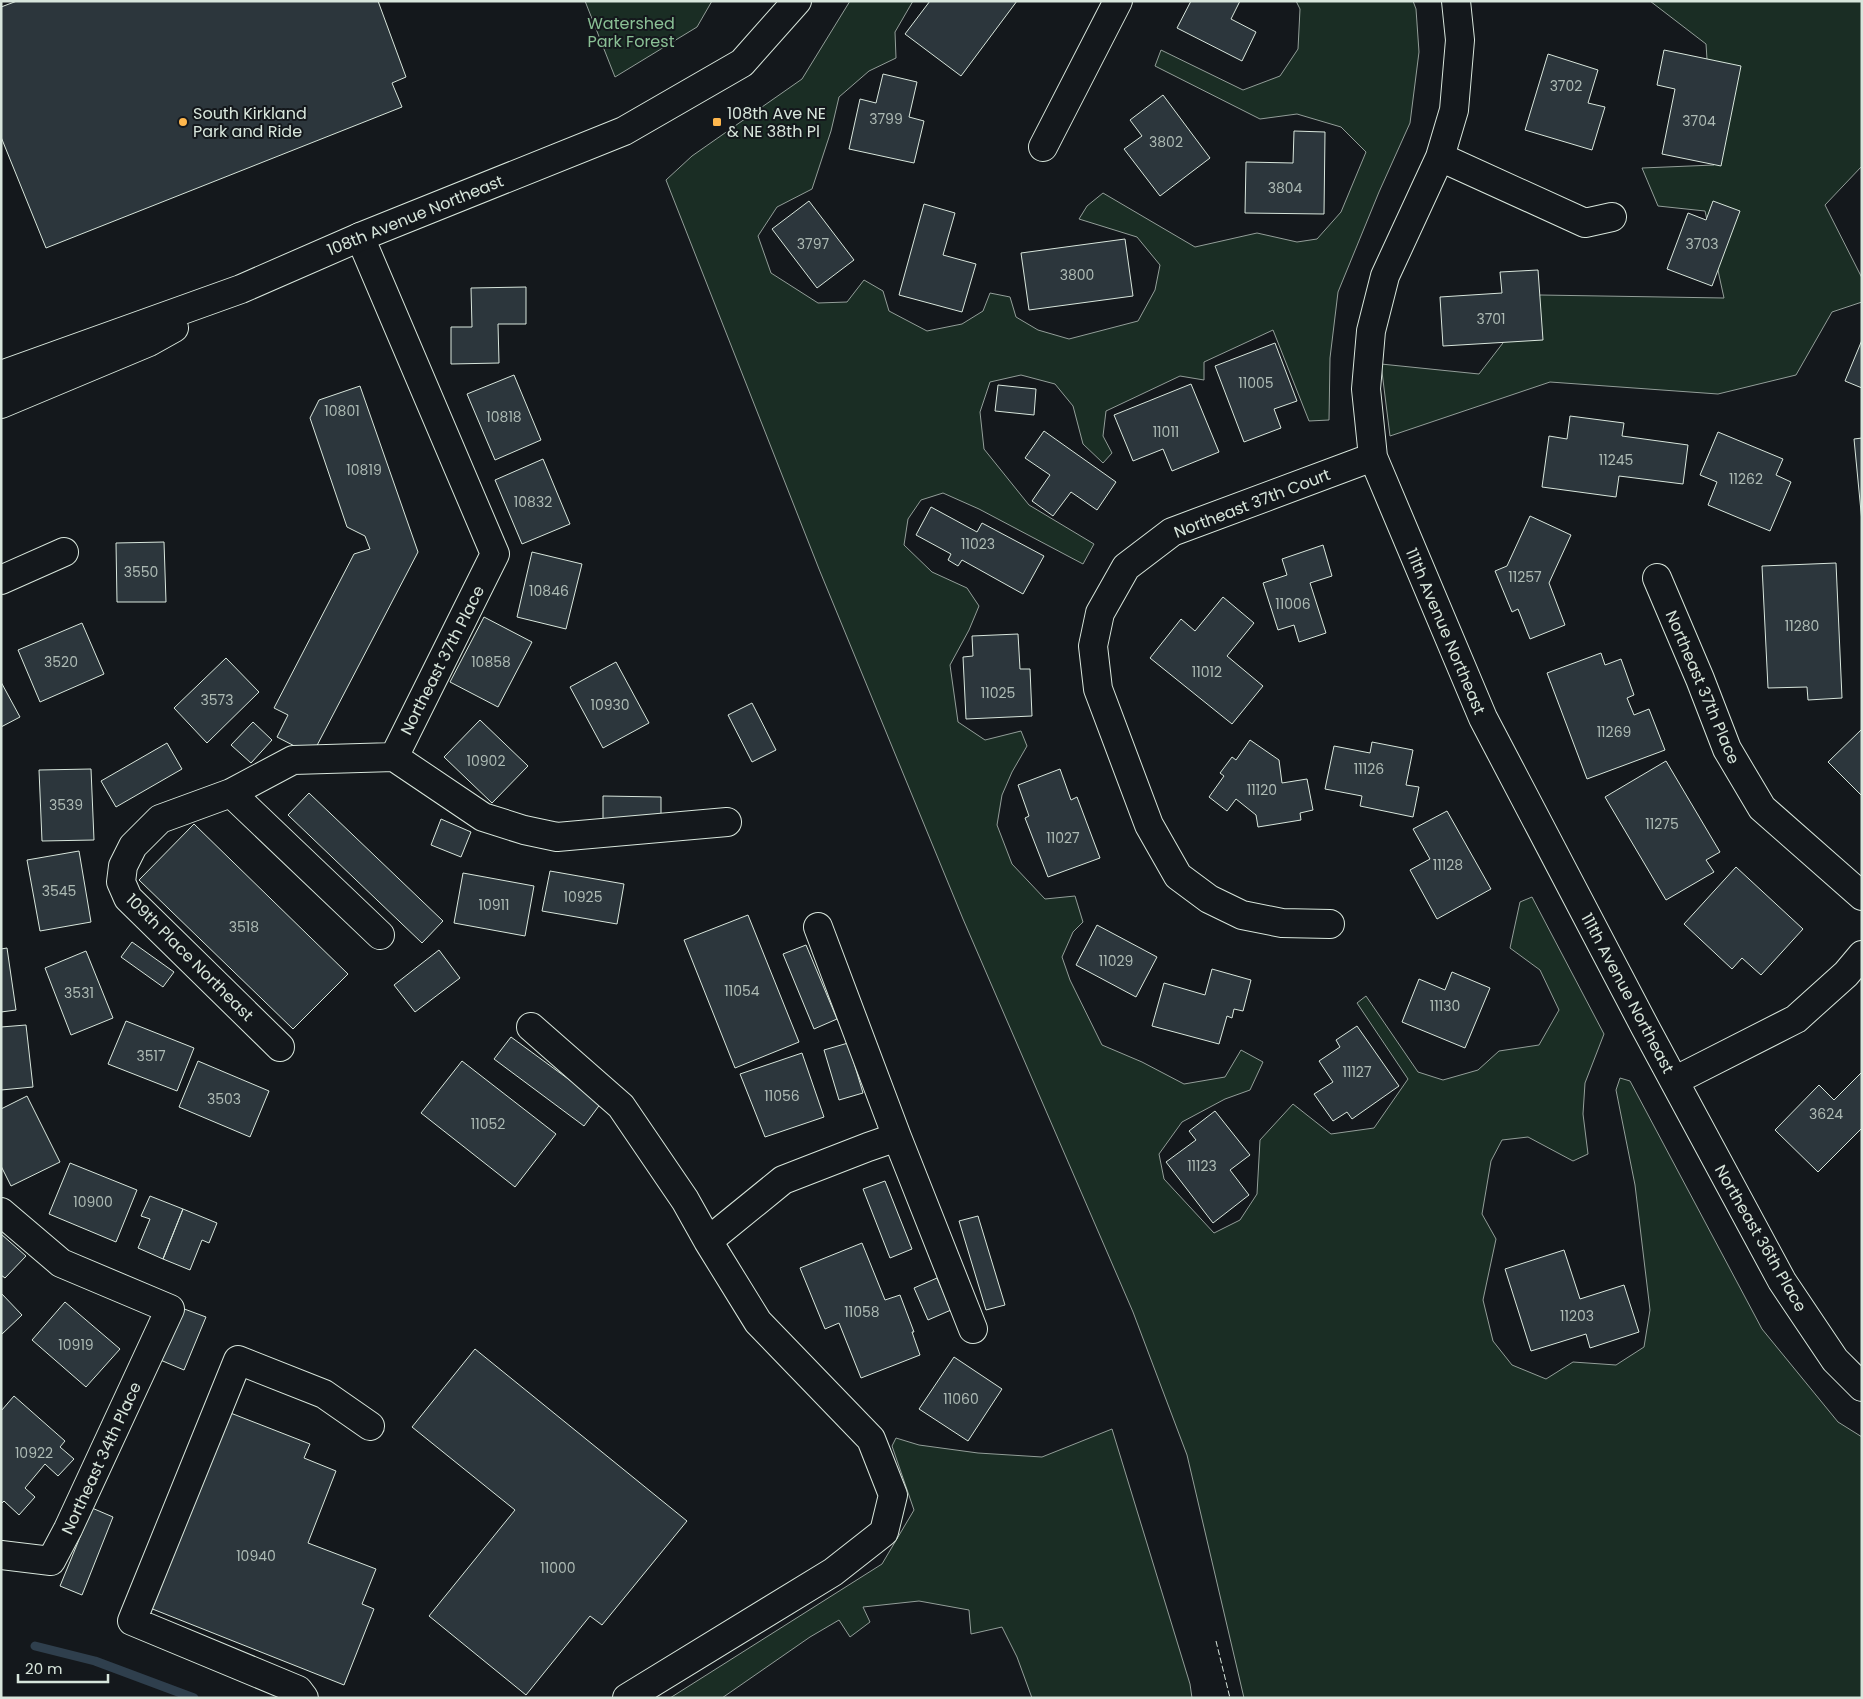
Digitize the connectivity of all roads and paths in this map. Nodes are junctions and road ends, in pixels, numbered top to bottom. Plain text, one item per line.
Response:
1 (797, 1) edge
2 (1118, 1) edge
3 (1456, 1) edge
4 (1043, 147) dead end
5 (1440, 156) junction
6 (1612, 217) dead end
7 (360, 237) junction
8 (241, 289) junction
9 (1, 375) edge
10 (1, 404) edge
11 (1373, 457) junction
12 (64, 552) dead end
13 (1657, 578) dead end
14 (1, 580) edge
15 (394, 757) junction
16 (231, 793) junction
17 (727, 822) dead end
18 (1862, 896) edge
19 (1330, 924) dead end
20 (818, 928) dead end
21 (380, 935) dead end
22 (1862, 955) edge
23 (531, 1027) dead end
24 (280, 1047) dead end
25 (1674, 1080) junction
26 (897, 1137) junction
27 (1, 1212) edge
28 (708, 1241) junction
29 (974, 1329) dead end
30 (1862, 1387) edge
31 (370, 1426) dead end
32 (1, 1555) edge
33 (304, 1698) edge
34 (627, 1698) edge

1 - 7 street, 108th Avenue Northeast
2 - 4 street
3 - 5 street, 111th Avenue Northeast
5 - 6 street
5 - 11 street, 111th Avenue Northeast
7 - 8 street, 108th Avenue Northeast
7 - 15 street, Northeast 37th Place
8 - 9 street, 108th Avenue Northeast
8 - 10 street
11 - 19 street, Northeast 37th Court
11 - 25 street, 111th Avenue Northeast
12 - 14 street
13 - 18 street, Northeast 37th Place
15 - 16 street, 109th Place Northeast
15 - 17 street
16 - 21 street
16 - 24 street, 109th Place Northeast
20 - 26 street
22 - 25 street
23 - 28 street
25 - 30 street, Northeast 36th Place
26 - 28 street
26 - 29 street
27 - 32 street, Northeast 34th Place
28 - 34 street
31 - 33 street

